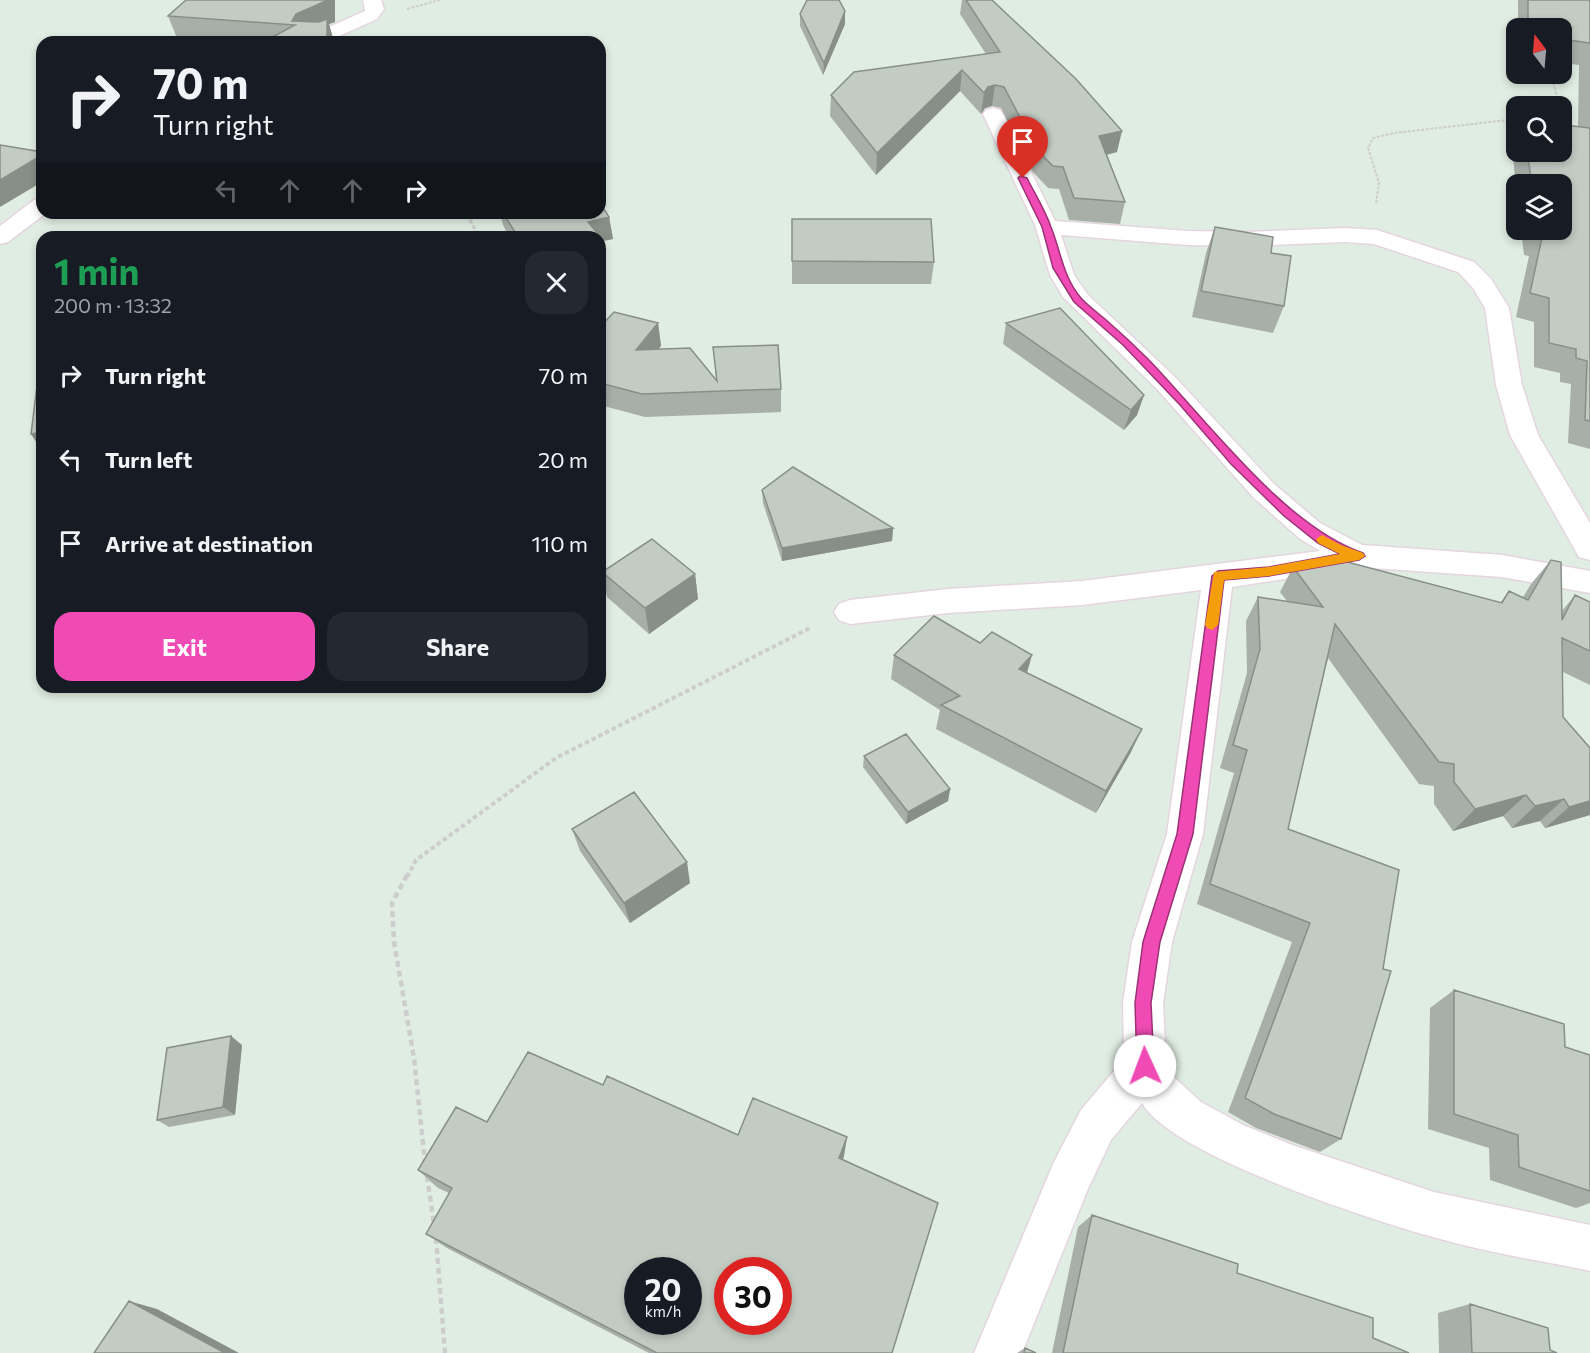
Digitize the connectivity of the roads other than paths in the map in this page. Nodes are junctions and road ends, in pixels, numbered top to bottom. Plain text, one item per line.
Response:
1 (372, 0) edge
2 (324, 36) edge
3 (993, 114) dead end
4 (36, 210) edge
5 (1047, 227) junction
6 (0, 237) edge
7 (1590, 549) edge
8 (1359, 556) junction
9 (1218, 576) junction
10 (1590, 582) edge
11 (850, 612) road end
12 (1145, 1066) junction
13 (1590, 1248) edge
14 (998, 1353) edge

1 - 2 street
3 - 5 street
4 - 6 street
5 - 7 street
5 - 8 street
8 - 9 street
8 - 10 street
9 - 11 street
9 - 12 street
12 - 13 street
12 - 14 street

